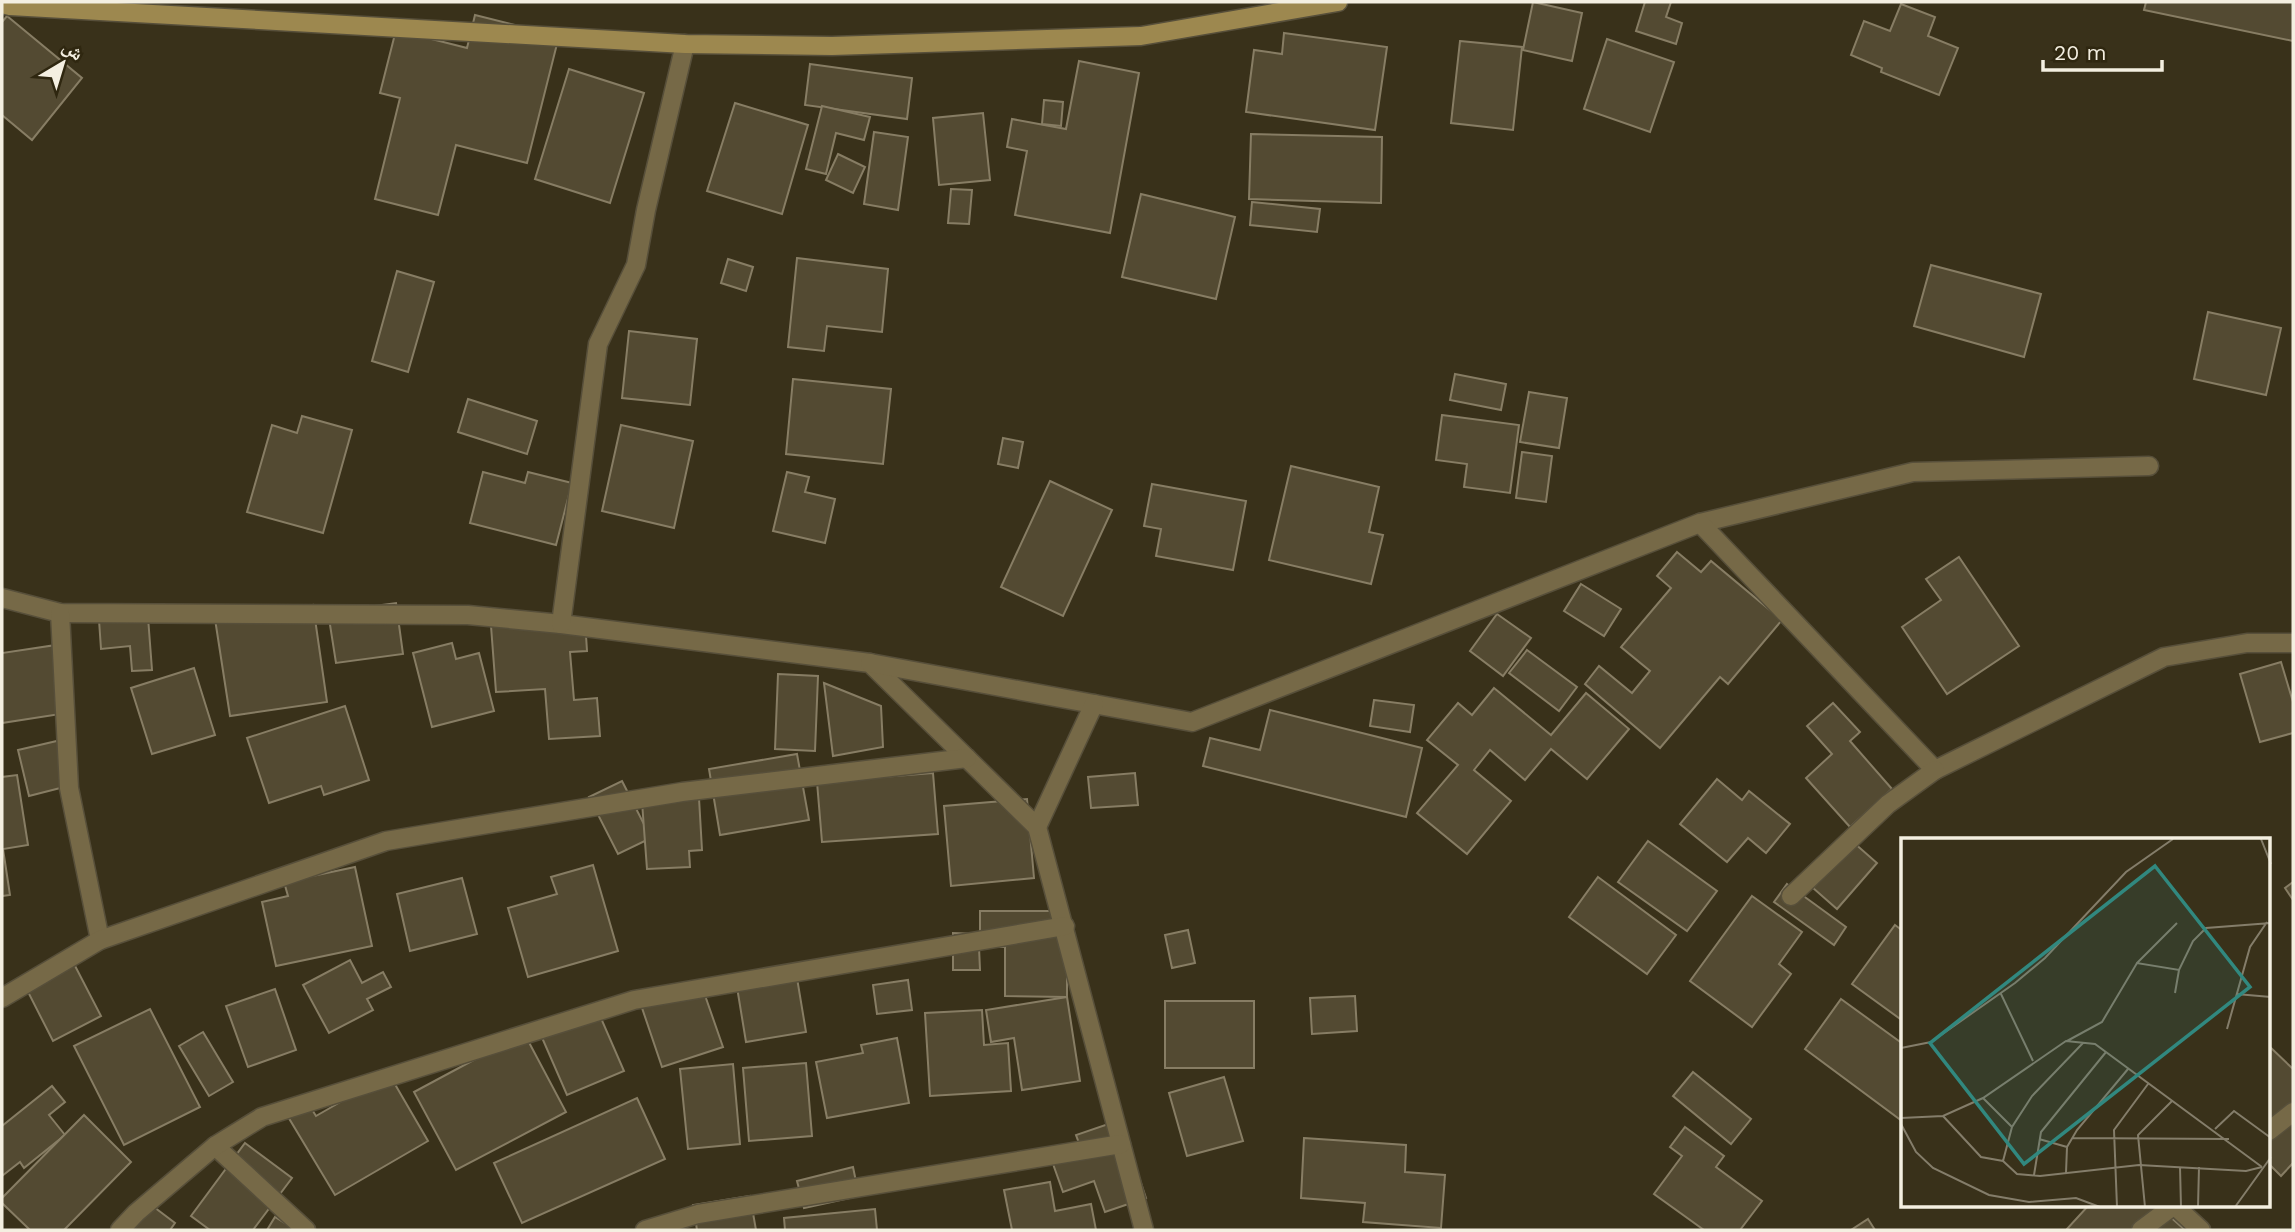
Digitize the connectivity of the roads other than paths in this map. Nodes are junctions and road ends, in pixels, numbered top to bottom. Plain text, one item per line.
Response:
1 (1338, 2) edge
2 (2, 4) edge
3 (685, 44) junction
4 (2149, 466) dead end
5 (1700, 523) junction
6 (2, 598) edge
7 (60, 613) junction
8 (561, 624) junction
9 (2293, 643) edge
10 (870, 663) junction
11 (1094, 704) junction
12 (967, 758) junction
13 (1935, 770) junction
14 (1037, 827) junction
15 (1791, 896) dead end
16 (1065, 926) junction
17 (100, 940) junction
18 (2, 998) edge
19 (2293, 1112) edge
20 (2270, 1130) edge
21 (1121, 1144) junction
22 (215, 1146) junction
23 (2171, 1208) edge
24 (2176, 1208) edge
25 (120, 1230) edge
26 (306, 1230) edge
27 (645, 1230) edge
28 (1144, 1230) edge
29 (2141, 1230) edge
30 (2201, 1230) edge

1 - 3 street
2 - 3 street
3 - 8 street
4 - 5 street
5 - 11 street
5 - 13 street
6 - 7 street
7 - 8 street
7 - 17 street
8 - 10 street
9 - 13 street
10 - 11 street
10 - 12 street
11 - 14 street
12 - 14 street
12 - 17 street
13 - 15 street
14 - 16 street
16 - 21 street
16 - 22 street
17 - 18 street
19 - 20 street
21 - 27 street
21 - 28 street
22 - 25 street
22 - 26 street
23 - 29 street
24 - 30 street

